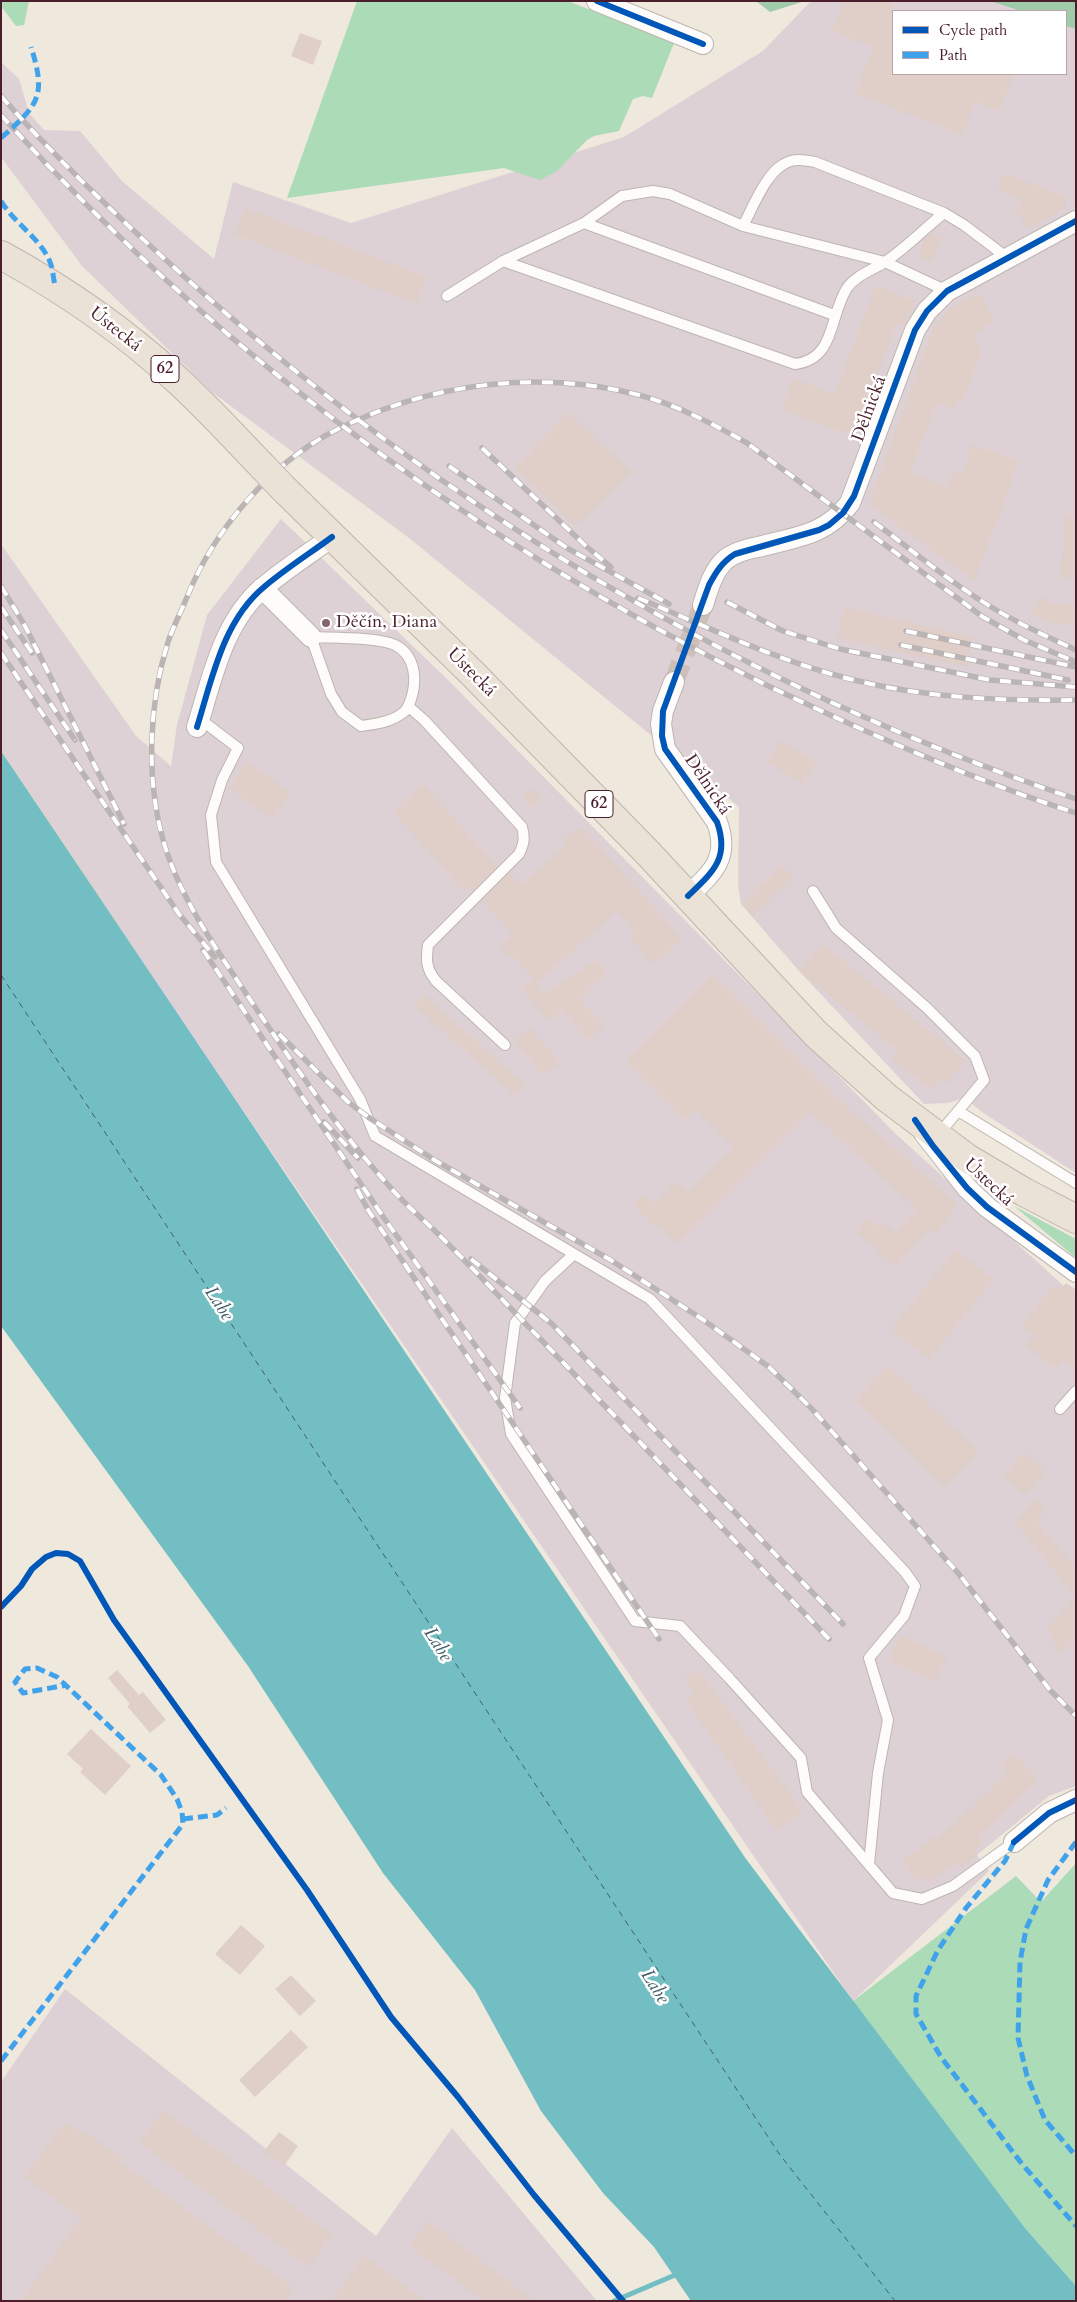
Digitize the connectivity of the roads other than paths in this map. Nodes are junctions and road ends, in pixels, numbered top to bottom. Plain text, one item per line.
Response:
1 (597, 1) edge
2 (703, 44) dead end
3 (944, 213) junction
4 (1076, 221) edge
5 (584, 223) junction
6 (742, 226) junction
7 (1, 255) edge
8 (1009, 259) junction
9 (503, 261) junction
10 (885, 262) junction
11 (947, 291) junction
12 (447, 296) dead end
13 (834, 315) junction
14 (332, 537) junction
15 (262, 588) junction
16 (703, 604) tunnel mouth
17 (311, 637) junction
18 (674, 682) tunnel mouth
19 (408, 706) junction
20 (199, 724) joint
21 (813, 891) dead end
22 (688, 896) junction
23 (505, 1045) dead end
24 (958, 1111) junction
25 (915, 1120) junction
26 (938, 1136) junction
27 (1076, 1183) edge
28 (1076, 1219) edge
29 (574, 1254) junction
30 (1076, 1272) edge
31 (1076, 1391) edge
32 (1060, 1409) dead end
33 (1076, 1800) edge
34 (1014, 1842) joint
35 (868, 1864) junction

1 - 2 street
3 - 6 lane
3 - 8 lane
3 - 10 lane
4 - 8 street, Dělnická
5 - 6 lane
5 - 9 lane
5 - 13 lane
6 - 10 lane
7 - 14 main road, Ústecká / 62, bridge
8 - 11 street, Dělnická
9 - 12 lane
9 - 13 lane
10 - 11 lane
10 - 13 lane
11 - 16 street, Dělnická
14 - 15 street
14 - 22 main road, Ústecká / 62
15 - 17 street
15 - 20 street
17 - 19 lane
17 - 19 lane
18 - 22 street, Dělnická
19 - 23 lane
20 - 29 lane
21 - 24 lane
22 - 25 main road, Ústecká / 62
24 - 26 lane
24 - 27 lane
25 - 26 main road, Ústecká / 62
25 - 30 street, Ústecká
26 - 28 main road, Ústecká / 62
29 - 35 lane
29 - 35 lane
31 - 32 lane
33 - 34 street
34 - 35 lane

